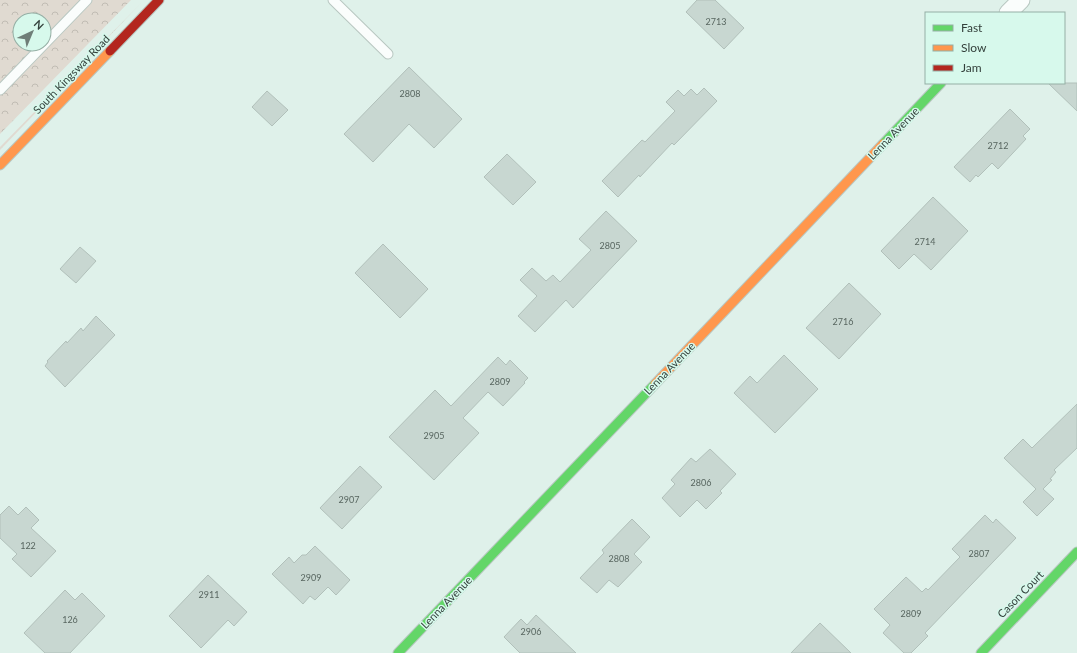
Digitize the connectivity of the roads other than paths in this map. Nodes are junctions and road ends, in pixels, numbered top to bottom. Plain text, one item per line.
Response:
1 (87, 0) edge
2 (159, 0) edge
3 (333, 0) edge
4 (1021, 0) edge
5 (1009, 12) edge
6 (388, 54) dead end
7 (940, 84) edge
8 (0, 90) edge
9 (0, 166) edge
10 (1077, 552) edge
11 (398, 653) edge
12 (981, 653) edge

1 - 8 lane
2 - 9 street, South Kingsway Road
3 - 6 lane
4 - 5 street
7 - 11 street, Lenna Avenue
10 - 12 street, Cason Court

